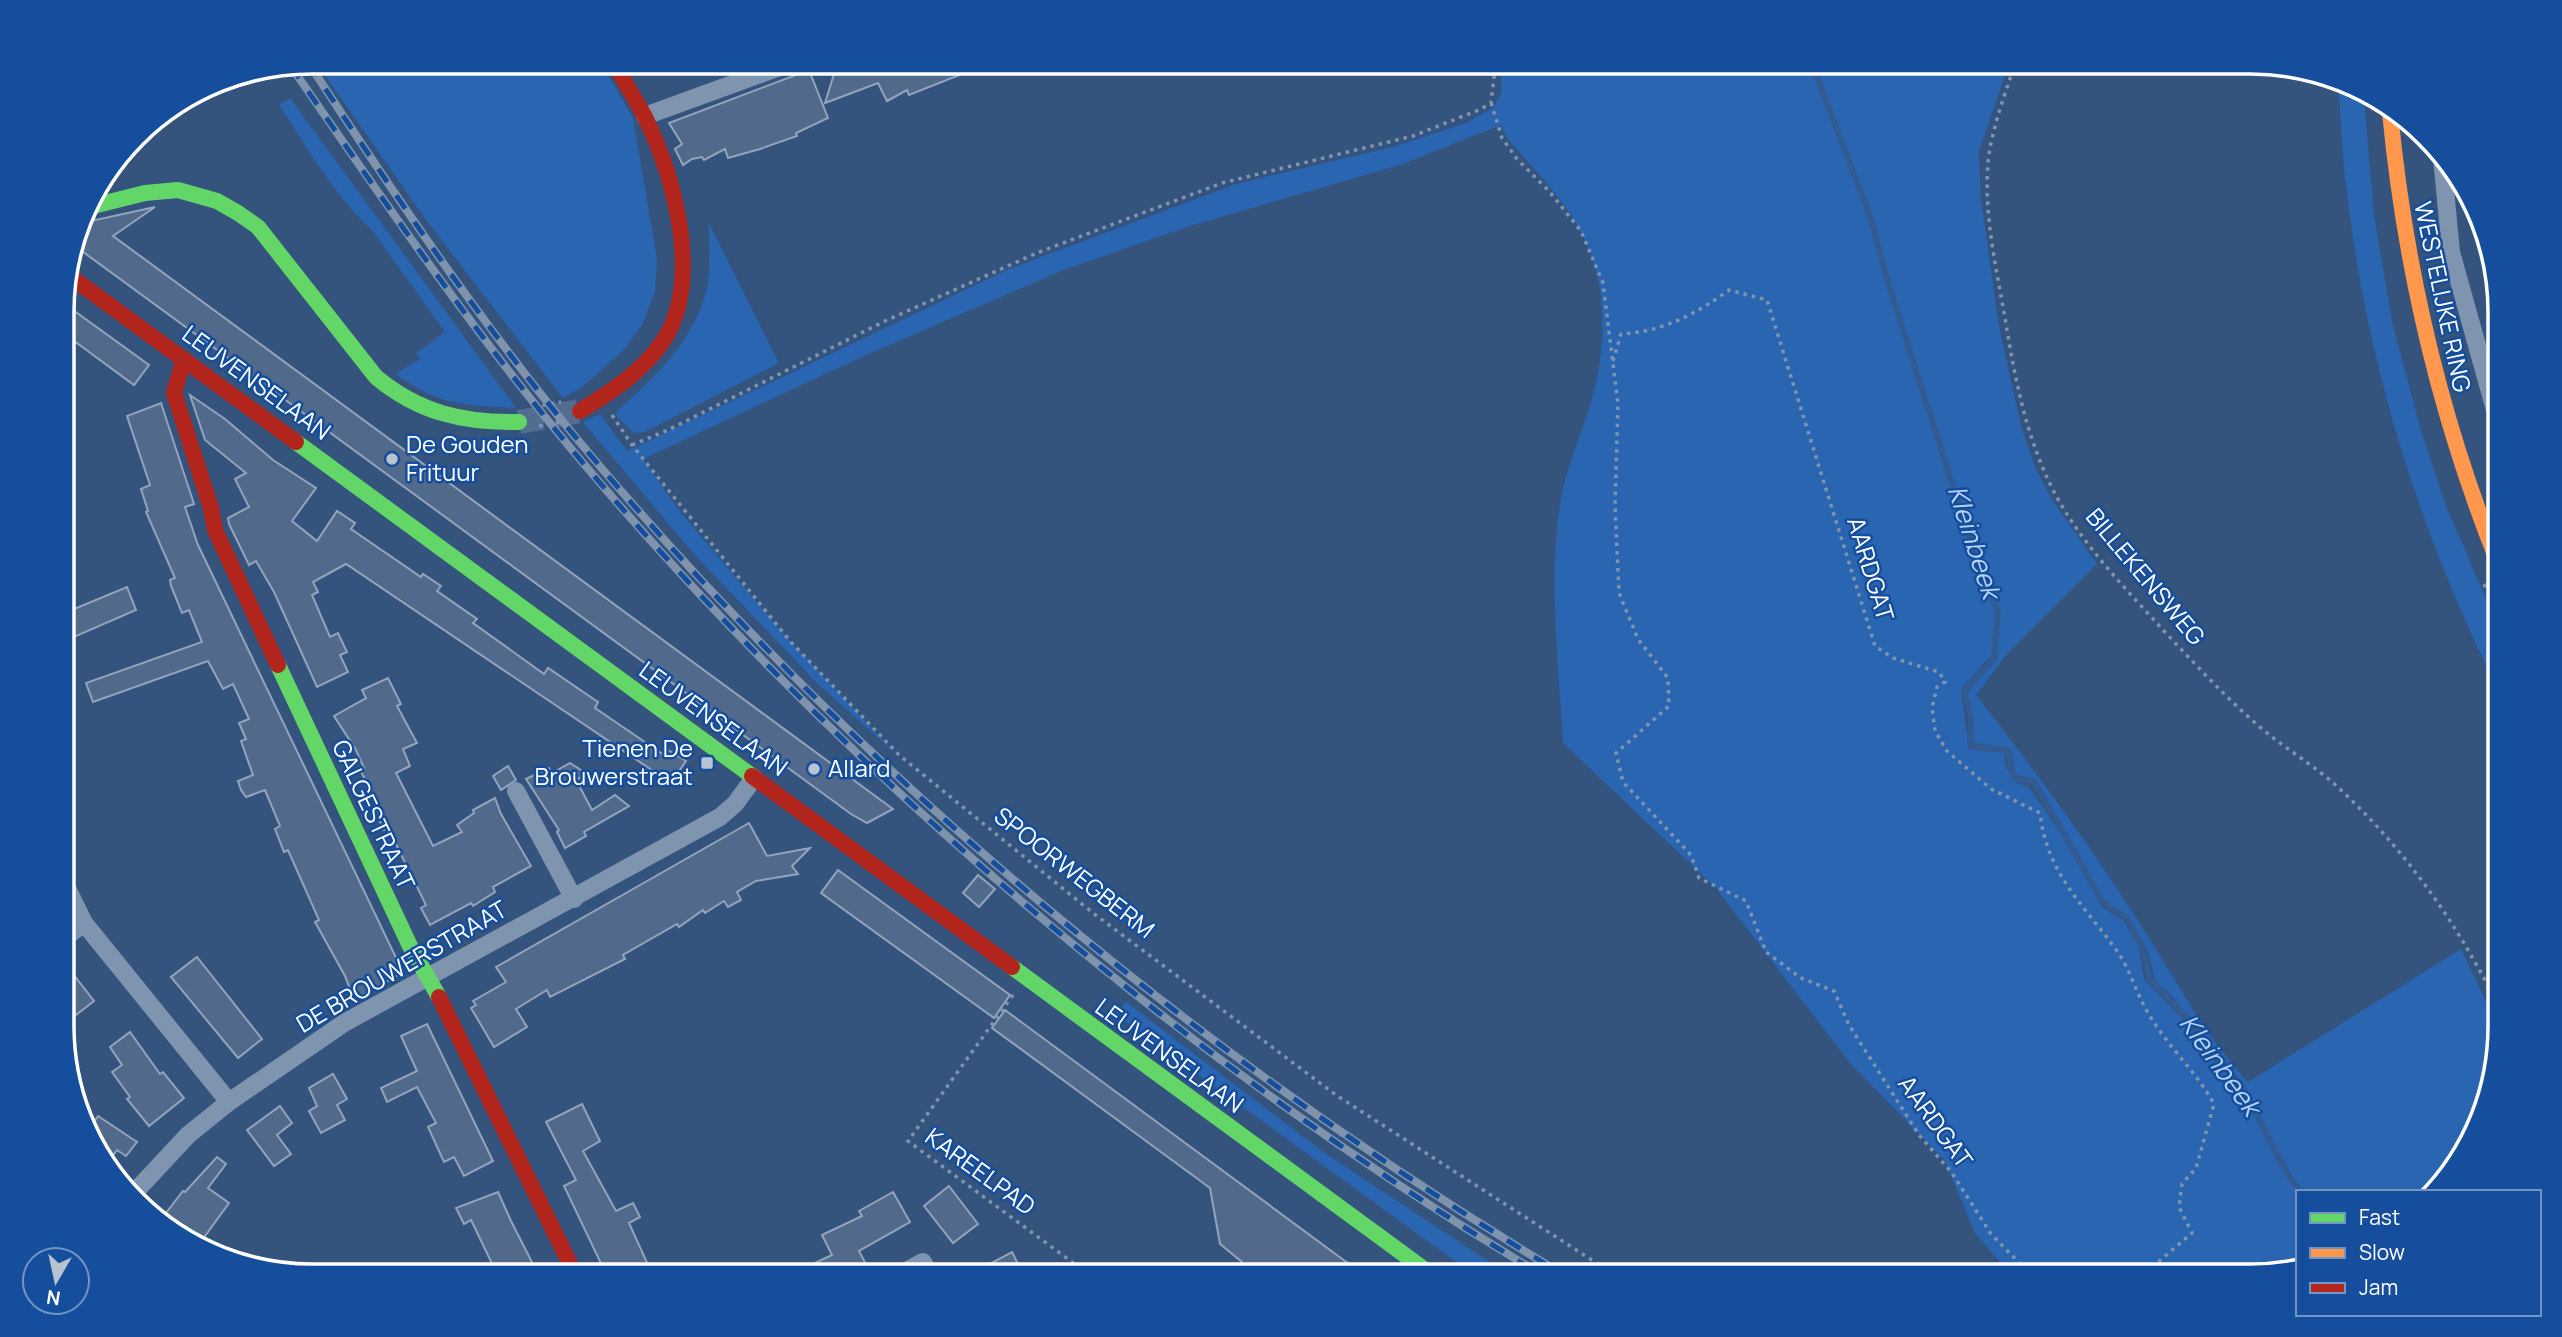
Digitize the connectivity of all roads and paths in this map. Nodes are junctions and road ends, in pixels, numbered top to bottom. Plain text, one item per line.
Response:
1 (620, 74) edge
2 (760, 74) edge
3 (1494, 74) edge
4 (2012, 74) edge
5 (1491, 103) junction
6 (645, 116) junction
7 (2391, 120) edge
8 (2443, 173) edge
9 (99, 204) edge
10 (76, 281) edge
11 (184, 359) junction
12 (1612, 361) junction
13 (2488, 385) edge
14 (601, 398) junction
15 (532, 408) dead end
16 (574, 410) junction
17 (525, 424) joint
18 (632, 445) junction
19 (2488, 537) edge
20 (754, 778) junction
21 (516, 790) dead end
22 (574, 899) junction
23 (74, 903) edge
24 (84, 923) junction
25 (74, 931) edge
26 (429, 978) junction
27 (1025, 979) junction
28 (2488, 984) edge
29 (229, 1102) junction
30 (138, 1188) edge
31 (1416, 1263) edge
32 (1597, 1263) edge
33 (2019, 1263) edge
34 (2157, 1263) edge
35 (570, 1264) edge
36 (1074, 1264) edge

1 - 6 main road
2 - 6 street
3 - 5 path, AARDGAT
4 - 28 path, BILLEKENSWEG
5 - 12 path, AARDGAT
5 - 18 path
6 - 14 main road
7 - 19 main road, WESTELIJKE RING
8 - 13 street
9 - 17 main road
10 - 11 main road, LEUVENSELAAN
11 - 20 main road, LEUVENSELAAN
11 - 26 main road, GALGESTRAAT
12 - 33 path, AARDGAT
12 - 34 path, AARDGAT
14 - 16 main road
14 - 18 path, SPOORWEGBERM
15 - 16 path
16 - 17 path
18 - 32 path, SPOORWEGBERM
20 - 22 street, DE BROUWERSTRAAT
20 - 27 main road, LEUVENSELAAN
21 - 22 street
22 - 26 street, DE BROUWERSTRAAT
23 - 24 street
24 - 25 street
24 - 29 street
26 - 29 street, DE BROUWERSTRAAT
26 - 35 main road, GALGESTRAAT
27 - 31 main road, LEUVENSELAAN
27 - 36 path, KAREELPAD
29 - 30 street, DE BROUWERSTRAAT

